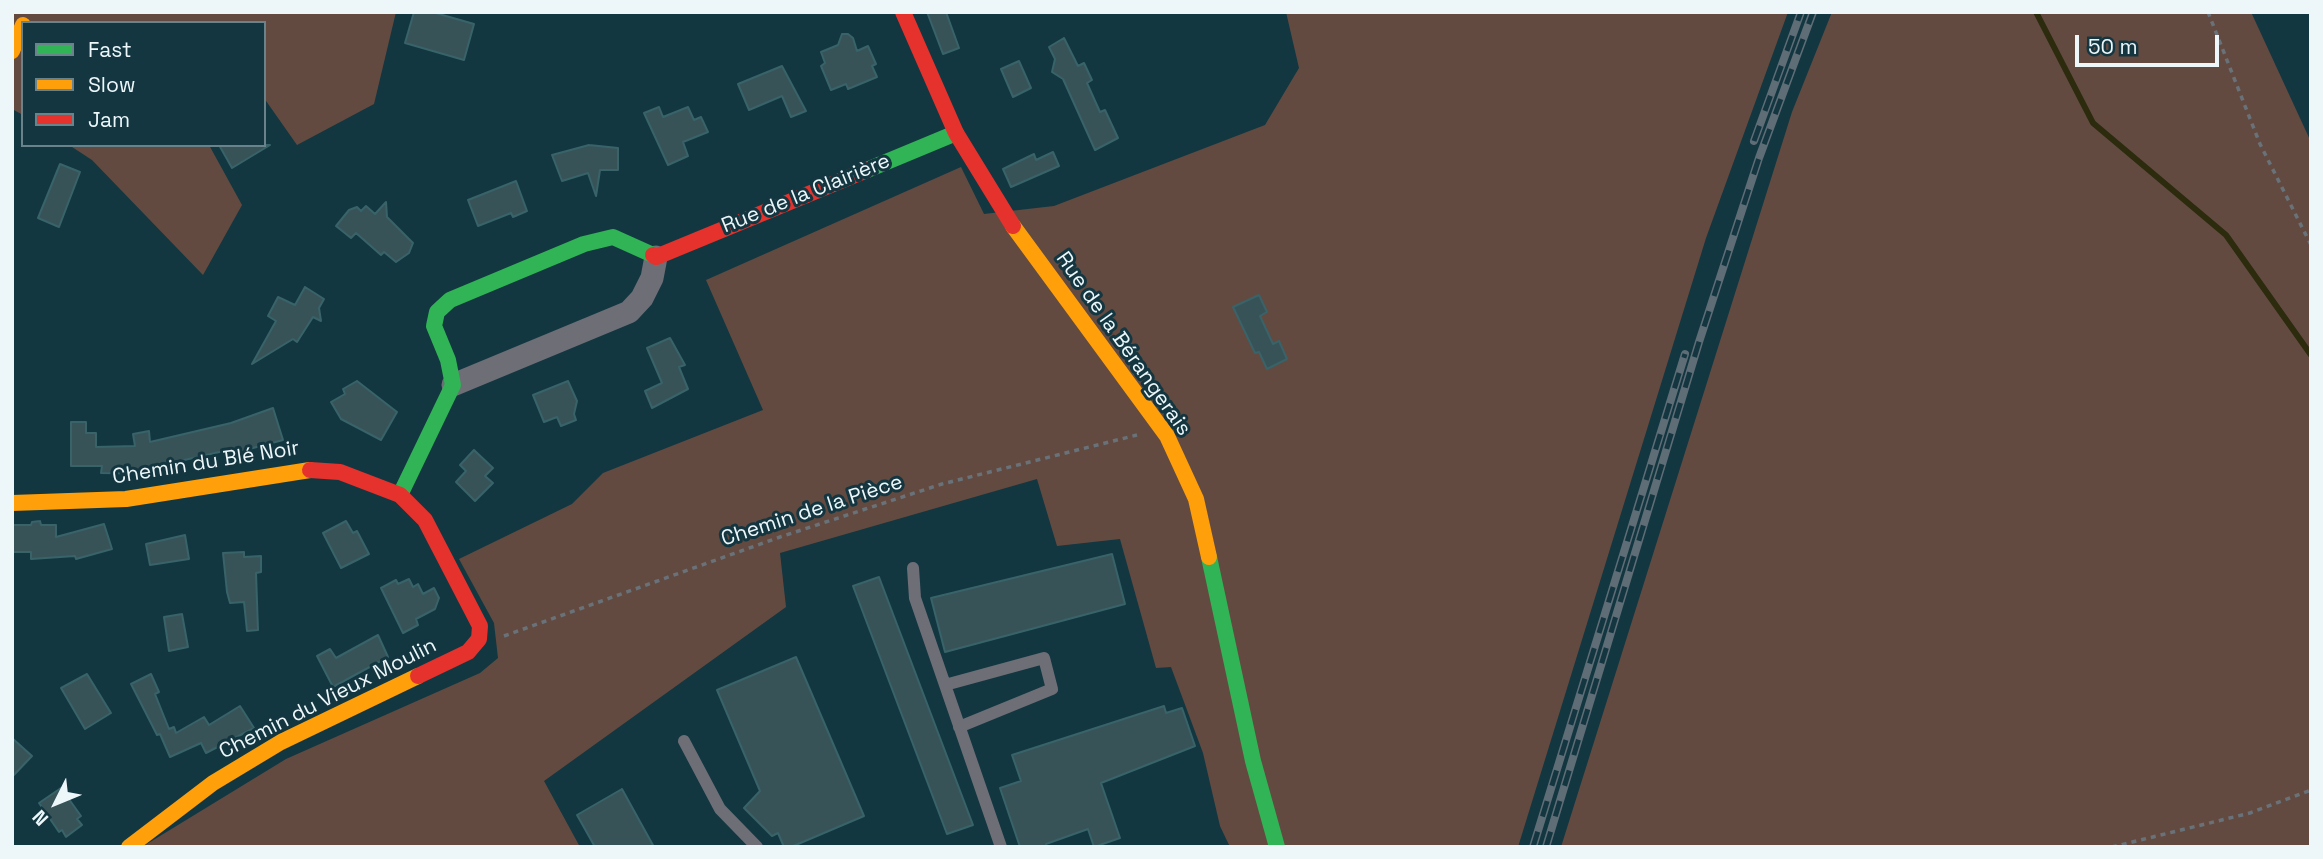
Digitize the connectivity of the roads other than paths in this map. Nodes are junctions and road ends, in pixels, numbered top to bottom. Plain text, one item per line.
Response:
1 (903, 12) edge
2 (21, 29) edge
3 (12, 51) edge
4 (956, 133) junction
5 (656, 257) junction
6 (453, 385) junction
7 (400, 495) junction
8 (12, 503) edge
9 (913, 568) dead end
10 (479, 639) joint
11 (945, 685) junction
12 (959, 727) junction
13 (684, 741) dead end
14 (129, 847) edge
15 (757, 847) edge
16 (1001, 847) edge
17 (1278, 847) edge

1 - 4 street, Rue de la Bérangerais
2 - 3 street
4 - 5 street, Rue de la Clairière
4 - 17 street, Rue de la Bérangerais
5 - 6 street
5 - 6 street
6 - 7 street
7 - 8 street, Chemin du Blé Noir
7 - 10 street, Chemin du Blé Noir
9 - 11 lane
10 - 14 street, Chemin du Vieux Moulin
11 - 12 lane
11 - 12 lane
12 - 16 lane
13 - 15 lane

